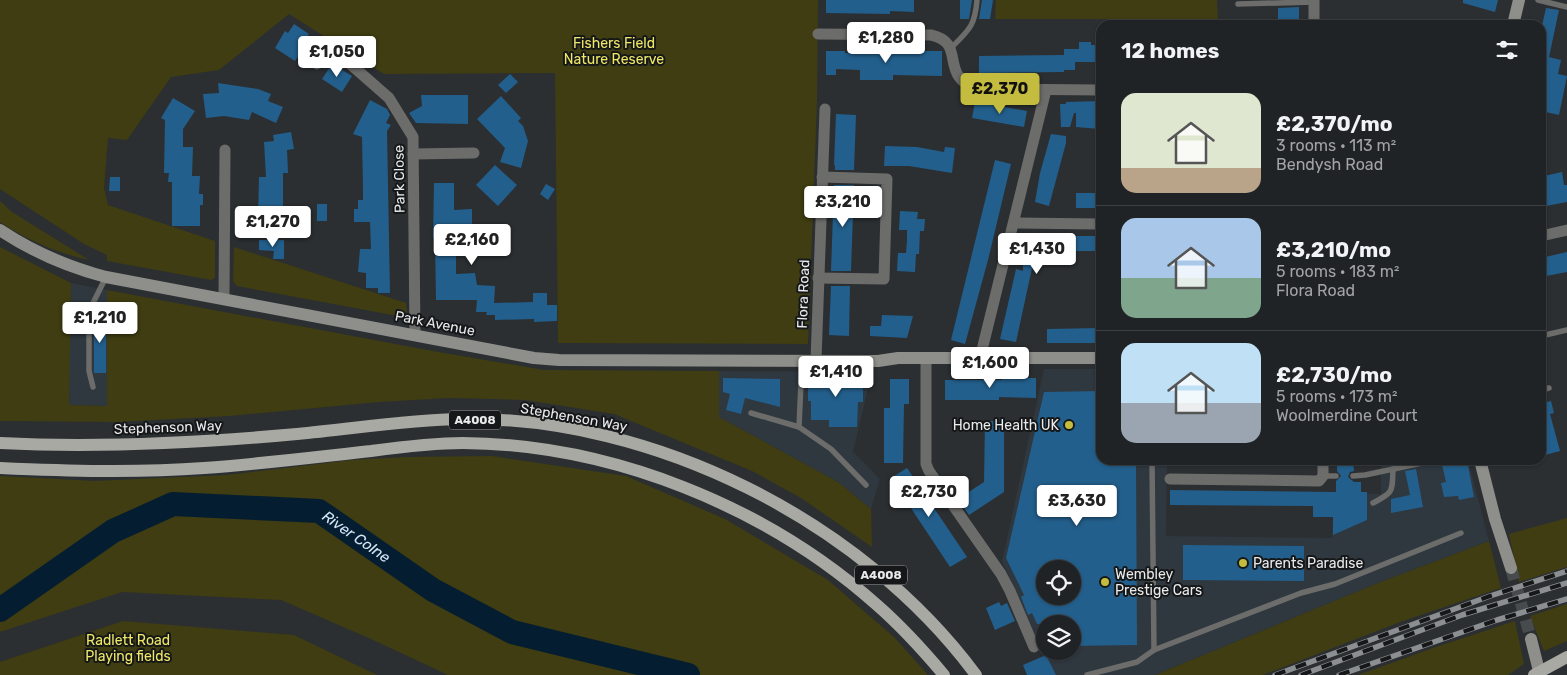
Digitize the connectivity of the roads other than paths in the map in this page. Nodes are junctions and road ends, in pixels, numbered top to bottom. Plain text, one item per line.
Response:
1 (977, 0) edge
2 (1519, 0) edge
3 (1538, 0) edge
4 (1314, 1) edge
5 (1238, 4) dead end
6 (1567, 7) edge
7 (1314, 20) edge
8 (1514, 20) edge
9 (818, 34) dead end
10 (951, 48) junction
11 (317, 64) dead end
12 (1046, 90) junction
13 (1096, 90) edge
14 (824, 109) dead end
15 (225, 150) dead end
16 (474, 153) dead end
17 (413, 154) junction
18 (822, 177) junction
19 (1014, 223) junction
20 (1096, 224) edge
21 (0, 230) edge
22 (1567, 230) edge
23 (1546, 232) edge
24 (106, 277) junction
25 (818, 278) junction
26 (224, 299) junction
27 (1567, 330) edge
28 (415, 335) junction
29 (1546, 335) edge
30 (926, 358) junction
31 (980, 358) junction
32 (1096, 358) edge
33 (802, 360) junction
34 (816, 360) junction
35 (94, 387) dead end
36 (1549, 388) dead end
37 (1546, 389) edge
38 (751, 413) dead end
39 (799, 427) junction
40 (0, 443) edge
41 (1152, 465) edge
42 (1323, 465) edge
43 (1413, 465) edge
44 (1481, 465) edge
45 (0, 468) edge
46 (1394, 469) junction
47 (1323, 476) junction
48 (1336, 476) dead end
49 (1353, 476) dead end
50 (1170, 479) dead end
51 (866, 485) dead end
52 (1372, 503) dead end
53 (1461, 532) dead end
54 (1511, 568) tunnel mouth
55 (1531, 639) tunnel mouth
56 (1034, 647) dead end
57 (1154, 650) junction
58 (1567, 657) edge
59 (944, 675) edge
60 (976, 675) edge
61 (1087, 675) edge
62 (1534, 675) edge
63 (1540, 675) edge

1 - 10 lane
2 - 8 street
3 - 6 lane
4 - 5 lane
4 - 7 street
9 - 10 street
10 - 12 street
11 - 17 street, Park Close
12 - 13 street
12 - 19 street
14 - 18 street, Flora Road
15 - 26 street
16 - 17 street
17 - 28 street, Park Close
18 - 25 street, Flora Road
18 - 25 street
19 - 20 street
19 - 31 street
21 - 24 street, Park Avenue
22 - 23 street
24 - 26 street, Park Avenue
24 - 35 lane
25 - 34 street, Flora Road
26 - 28 street, Park Avenue
27 - 29 lane
28 - 33 street, Park Avenue
30 - 31 street, Park Avenue
30 - 34 street, Park Avenue
30 - 56 street
31 - 32 street, Park Avenue
33 - 34 street, Park Avenue
33 - 39 lane
36 - 37 lane
38 - 39 lane
39 - 51 lane
40 - 60 main road, Stephenson Way / A4008
41 - 57 lane
42 - 47 street
43 - 46 lane
44 - 54 street
45 - 59 main road, A4008
46 - 49 lane
46 - 52 lane
47 - 48 lane
47 - 50 street
53 - 57 lane
55 - 63 street
57 - 61 lane
58 - 62 main road, bridge

